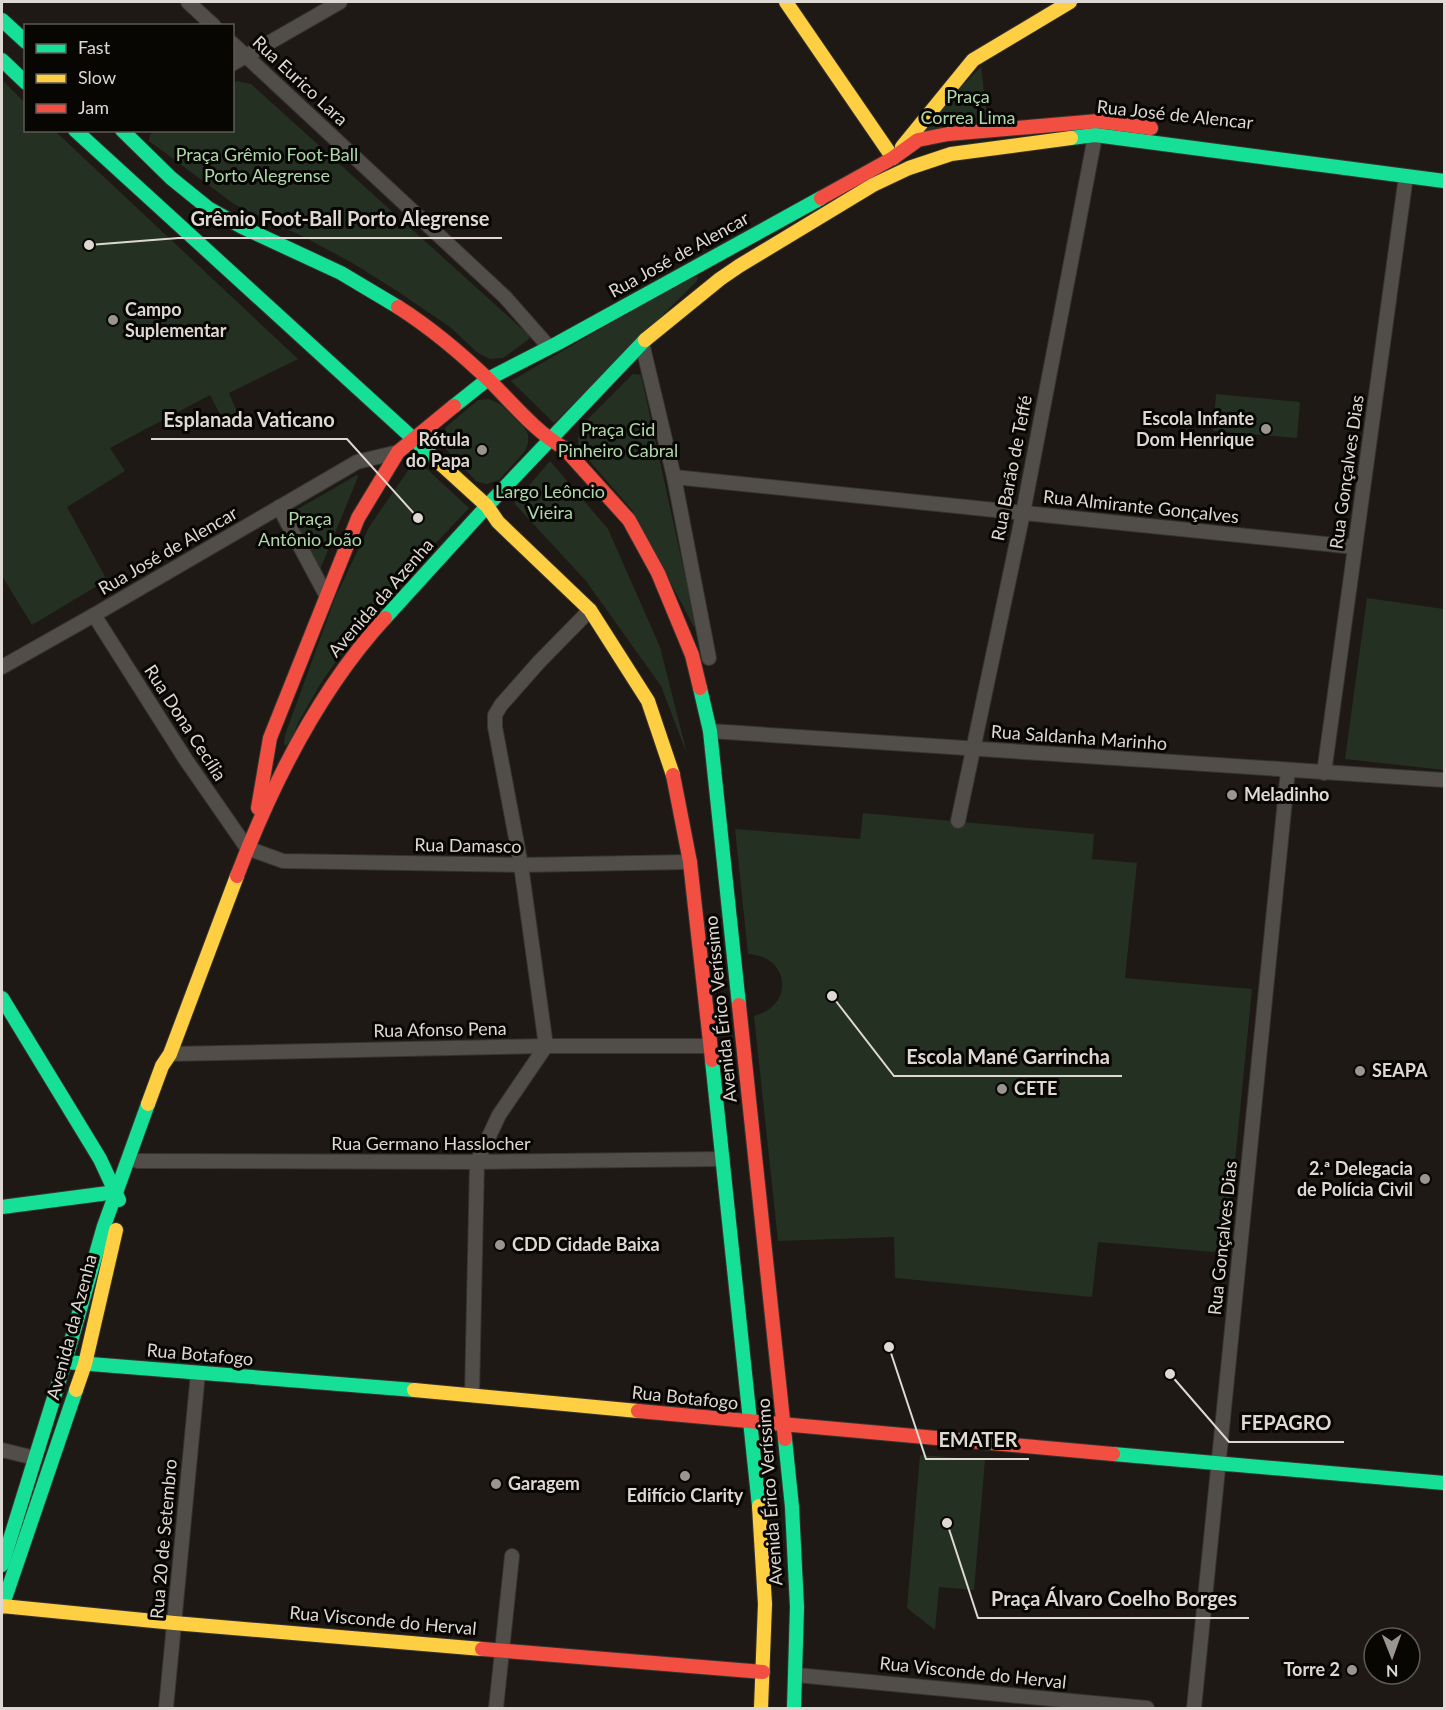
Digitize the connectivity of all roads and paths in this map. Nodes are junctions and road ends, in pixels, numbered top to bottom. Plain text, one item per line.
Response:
1 (188, 2) edge
2 (340, 2) edge
3 (786, 2) edge
4 (1070, 2) edge
5 (2, 20) edge
6 (212, 24) edge
7 (24, 40) edge
8 (234, 45) edge
9 (245, 55) junction
10 (2, 60) edge
11 (234, 63) edge
12 (24, 81) edge
13 (1097, 128) junction
14 (1165, 130) dead end
15 (77, 132) edge
16 (128, 132) edge
17 (1266, 143) dead end
18 (1220, 150) junction
19 (1360, 156) dead end
20 (893, 158) junction
21 (1382, 159) junction
22 (1441, 167) edge
23 (1406, 176) junction
24 (1444, 181) edge
25 (873, 185) junction
26 (642, 343) junction
27 (549, 347) junction
28 (488, 379) junction
29 (413, 438) junction
30 (550, 440) junction
31 (399, 452) junction
32 (674, 477) junction
33 (487, 506) junction
34 (279, 507) junction
35 (1023, 513) junction
36 (1355, 547) junction
37 (326, 595) junction
38 (591, 610) junction
39 (94, 615) junction
40 (693, 655) junction
41 (2, 667) edge
42 (710, 731) junction
43 (973, 749) junction
44 (1288, 770) junction
45 (1324, 773) junction
46 (1444, 780) edge
47 (958, 821) dead end
48 (253, 834) junction
49 (247, 848) junction
50 (690, 862) junction
51 (521, 865) junction
52 (2, 998) edge
53 (546, 1046) junction
54 (710, 1046) junction
55 (170, 1054) junction
56 (723, 1160) junction
57 (138, 1161) junction
58 (477, 1162) junction
59 (116, 1192) junction
60 (2, 1207) edge
61 (120, 1210) junction
62 (64, 1362) junction
63 (85, 1364) junction
64 (198, 1373) junction
65 (472, 1395) junction
66 (751, 1422) junction
67 (784, 1425) junction
68 (2, 1449) edge
69 (35, 1458) junction
70 (1218, 1462) junction
71 (1444, 1483) edge
72 (512, 1556) dead end
73 (2, 1565) edge
74 (2, 1606) edge
75 (174, 1623) junction
76 (502, 1649) junction
77 (763, 1672) junction
78 (796, 1675) junction
79 (166, 1708) edge
80 (496, 1708) edge
81 (761, 1708) edge
82 (794, 1708) edge
83 (1147, 1708) edge
84 (1194, 1708) edge

1 - 6 street
2 - 9 street
3 - 20 main road
4 - 20 main road
5 - 7 main road
8 - 9 street, Rua Eurico Lara
9 - 11 street
9 - 27 street, Rua Eurico Lara
10 - 12 main road
13 - 14 main road, Rua José de Alencar
13 - 18 main road, Rua José de Alencar
13 - 20 main road, Rua José de Alencar
13 - 25 main road, Rua José de Alencar
13 - 35 street, Rua Barão de Teffé
15 - 29 main road, Avenida Érico Veríssimo
16 - 28 main road, Avenida Érico Veríssimo
17 - 18 main road
18 - 23 main road, Rua José de Alencar
19 - 21 main road
20 - 25 main road
20 - 27 main road, Rua José de Alencar
21 - 22 main road
21 - 23 main road
22 - 23 main road
23 - 24 main road, Rua José de Alencar
23 - 36 street, Rua Gonçalves Dias
25 - 26 main road, Rua José de Alencar
26 - 30 main road, Rua José de Alencar
26 - 32 street
27 - 28 main road, Rua José de Alencar
28 - 29 main road, Rua José de Alencar
28 - 30 main road, Avenida Érico Veríssimo
29 - 31 main road, Rua José de Alencar
29 - 33 main road, Avenida Érico Veríssimo
30 - 33 main road, Avenida da Azenha
30 - 40 main road, Avenida Érico Veríssimo
31 - 34 street, Rua José de Alencar
31 - 37 main road, Avenida da Azenha
32 - 35 street, Rua Almirante Gonçalves
32 - 40 street
33 - 38 main road, Avenida Érico Veríssimo
33 - 48 main road, Avenida da Azenha
34 - 37 street
34 - 39 street, Rua José de Alencar
35 - 36 street, Rua Almirante Gonçalves
35 - 43 street, Rua Barão de Teffé
36 - 45 street, Rua Gonçalves Dias
37 - 48 main road, Avenida da Azenha
38 - 50 main road, Avenida Érico Veríssimo
38 - 51 street
39 - 41 street, Rua José de Alencar
39 - 49 street, Rua Dona Cecília
40 - 42 main road, Avenida Érico Veríssimo
42 - 43 street, Rua Saldanha Marinho
42 - 67 main road, Avenida Érico Veríssimo
43 - 44 street, Rua Saldanha Marinho
43 - 47 street, Rua Barão de Teffé
44 - 45 street, Rua Saldanha Marinho
44 - 70 street, Rua Gonçalves Dias
45 - 46 street, Rua Saldanha Marinho
48 - 49 main road, Avenida da Azenha
49 - 51 street, Rua Damasco
49 - 55 main road, Avenida da Azenha
50 - 51 street, Rua Damasco
50 - 54 main road, Avenida Érico Veríssimo
51 - 53 street
52 - 59 main road
53 - 54 street, Rua Afonso Pena
53 - 55 street, Rua Afonso Pena
53 - 58 street
54 - 56 main road, Avenida Érico Veríssimo
55 - 57 main road, Avenida da Azenha
55 - 59 main road, Avenida da Azenha
56 - 58 street, Rua Germano Hasslocher
56 - 66 main road, Avenida Érico Veríssimo
57 - 58 street, Rua Germano Hasslocher
57 - 61 main road, Avenida da Azenha
58 - 65 street
59 - 60 main road
59 - 61 main road
59 - 62 main road, Avenida da Azenha
61 - 63 main road, Avenida da Azenha
62 - 63 main road, Rua Botafogo
62 - 69 main road, Avenida da Azenha
63 - 64 main road, Rua Botafogo
63 - 74 main road, Avenida da Azenha
64 - 65 main road, Rua Botafogo
64 - 75 street, Rua 20 de Setembro
65 - 66 main road, Rua Botafogo
66 - 67 main road, Rua Botafogo
66 - 77 main road, Avenida Érico Veríssimo
67 - 70 main road, Rua Botafogo
67 - 78 main road, Avenida Érico Veríssimo
68 - 69 street
69 - 73 main road, Avenida da Azenha
70 - 71 main road, Rua Botafogo
70 - 84 street, Rua Gonçalves Dias
72 - 76 street
74 - 75 main road, Rua Visconde do Herval
75 - 76 main road, Rua Visconde do Herval
75 - 79 street, Rua 20 de Setembro
76 - 77 main road, Rua Visconde do Herval
76 - 80 street
77 - 81 main road, Avenida Érico Veríssimo
78 - 82 main road, Avenida Érico Veríssimo
78 - 83 street, Rua Visconde do Herval

